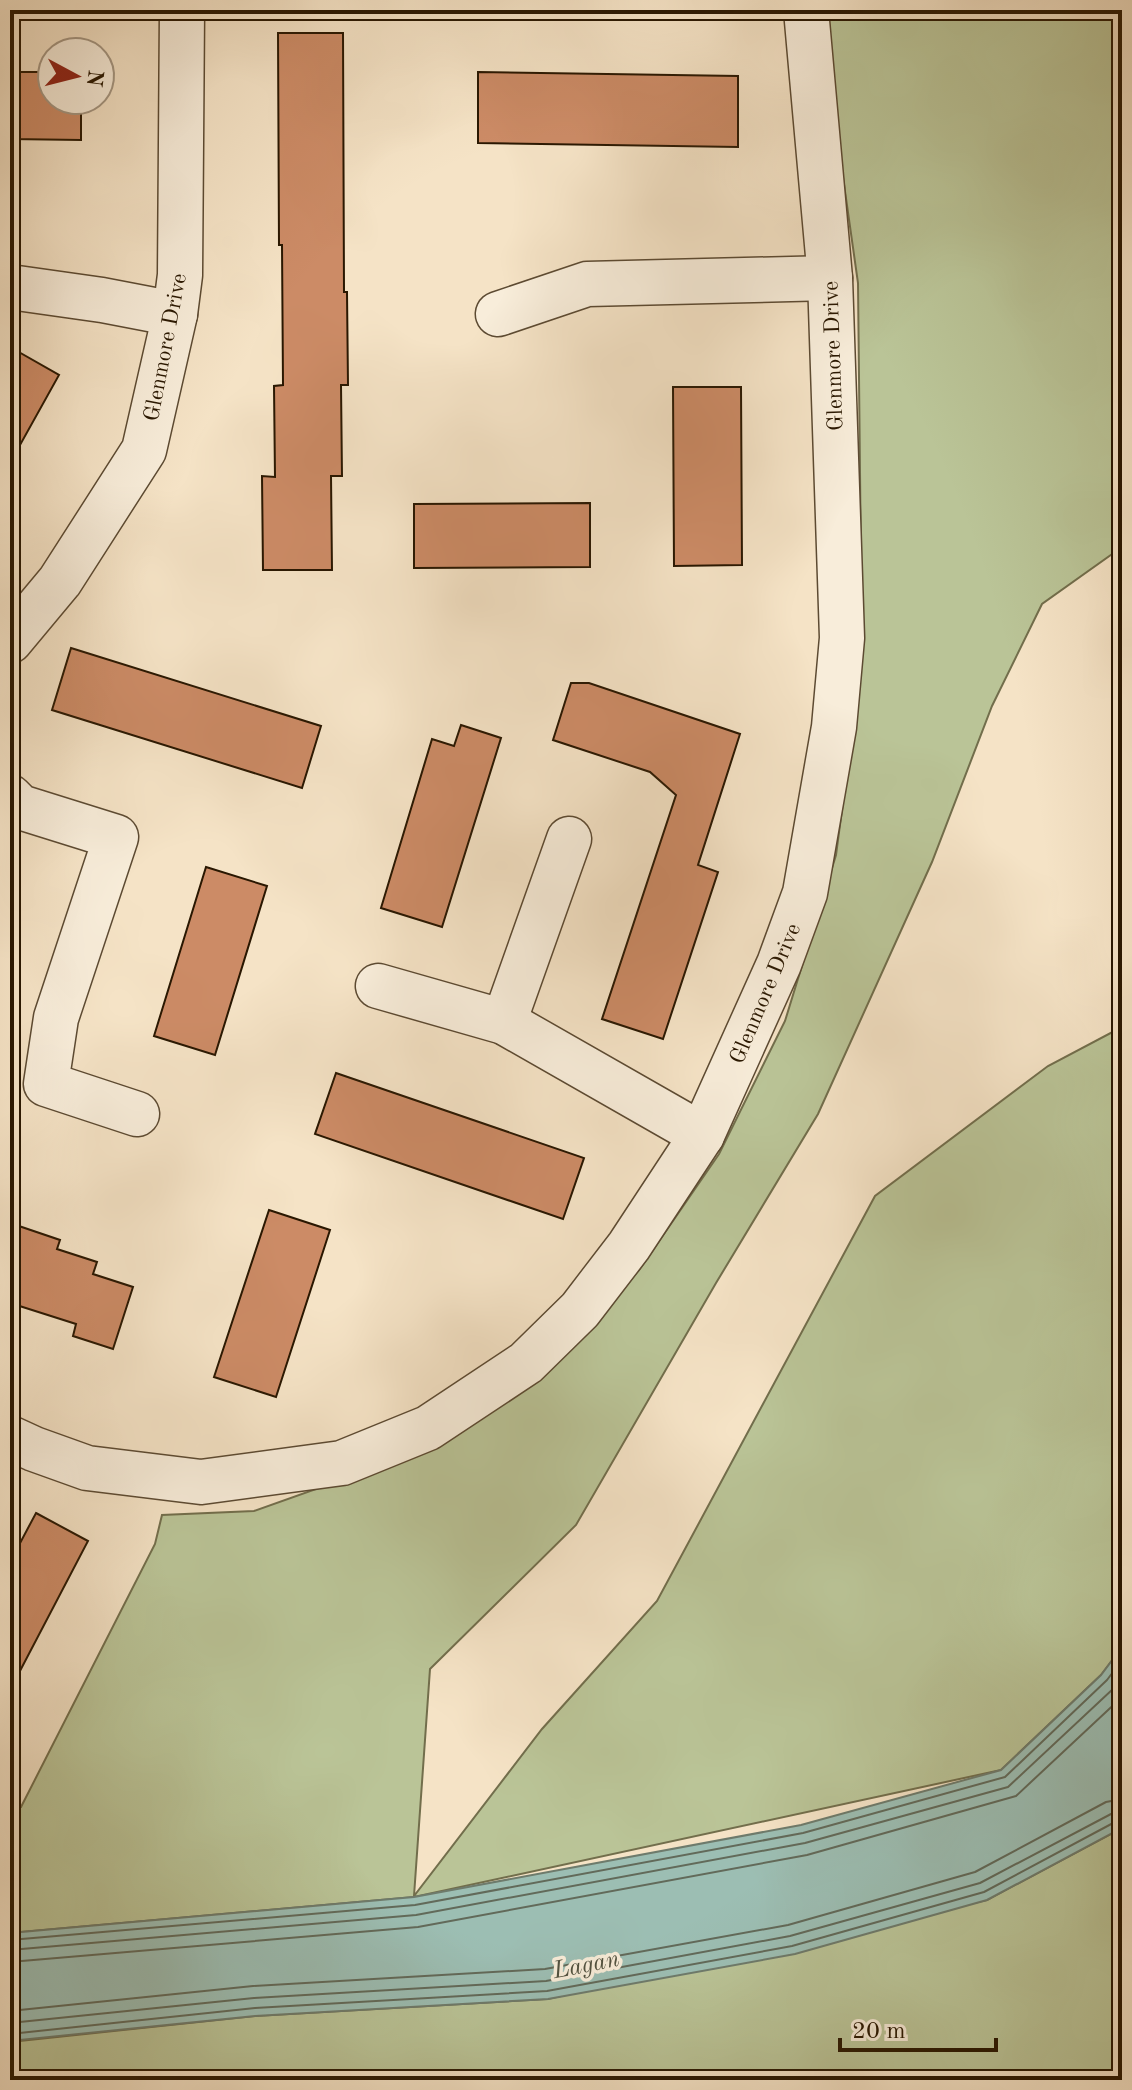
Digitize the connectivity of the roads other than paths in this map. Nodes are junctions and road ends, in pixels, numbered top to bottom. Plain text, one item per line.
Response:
1 (182, 10) edge
2 (806, 10) edge
3 (830, 278) junction
4 (10, 287) edge
5 (175, 314) junction
6 (498, 314) dead end
7 (10, 641) edge
8 (10, 797) edge
9 (569, 839) dead end
10 (378, 986) dead end
11 (504, 1022) junction
12 (137, 1114) dead end
13 (702, 1135) junction
14 (10, 1438) edge

1 - 5 street, Glenmore Drive
2 - 3 street, Glenmore Drive
3 - 6 street
3 - 13 street, Glenmore Drive
4 - 5 street
5 - 7 street, Glenmore Drive
8 - 12 street
9 - 11 street
10 - 11 street
11 - 13 street
13 - 14 street, Glenmore Drive

